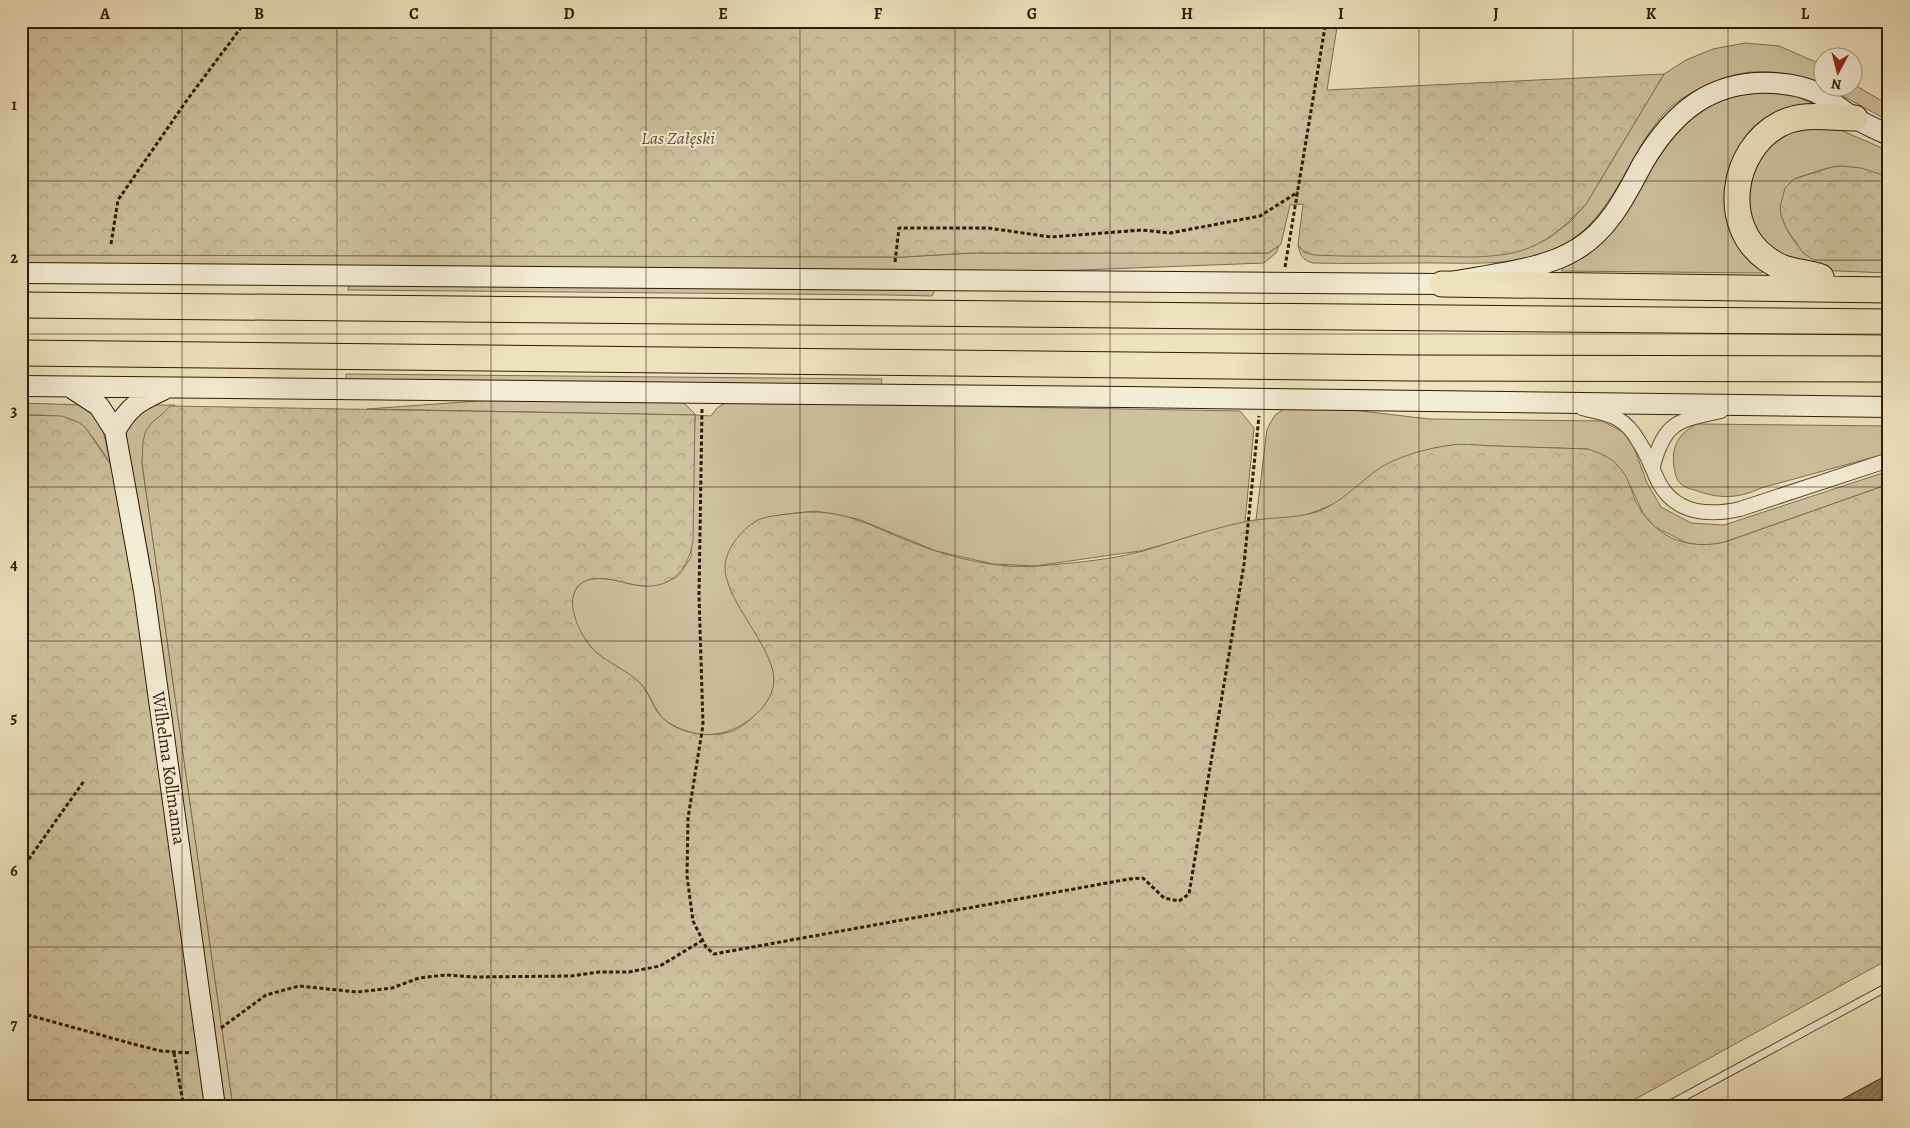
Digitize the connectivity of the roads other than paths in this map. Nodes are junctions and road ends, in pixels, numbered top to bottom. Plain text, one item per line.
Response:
1 (1855, 118) junction
2 (1889, 136) edge
3 (21, 272) edge
4 (1442, 284) junction
5 (1854, 290) junction
6 (1889, 290) edge
7 (21, 305) edge
8 (1889, 322) edge
9 (21, 353) edge
10 (1889, 369) edge
11 (21, 386) edge
12 (69, 387) junction
13 (170, 387) junction
14 (1564, 403) junction
15 (1743, 406) junction
16 (1889, 407) edge
17 (115, 431) junction
18 (1889, 460) edge
19 (1653, 466) junction
20 (1889, 986) edge
21 (215, 1107) edge
22 (1665, 1107) edge

1 - 2 street
1 - 4 street
1 - 5 highway
3 - 4 street
4 - 5 highway
5 - 6 highway
7 - 8 highway
9 - 10 highway
11 - 12 street
12 - 13 street
12 - 17 street
13 - 14 street
13 - 17 street
14 - 15 street
14 - 19 street
15 - 16 street
15 - 19 street
17 - 21 street, Wilhelma Kollmanna
18 - 19 street
20 - 22 lane

